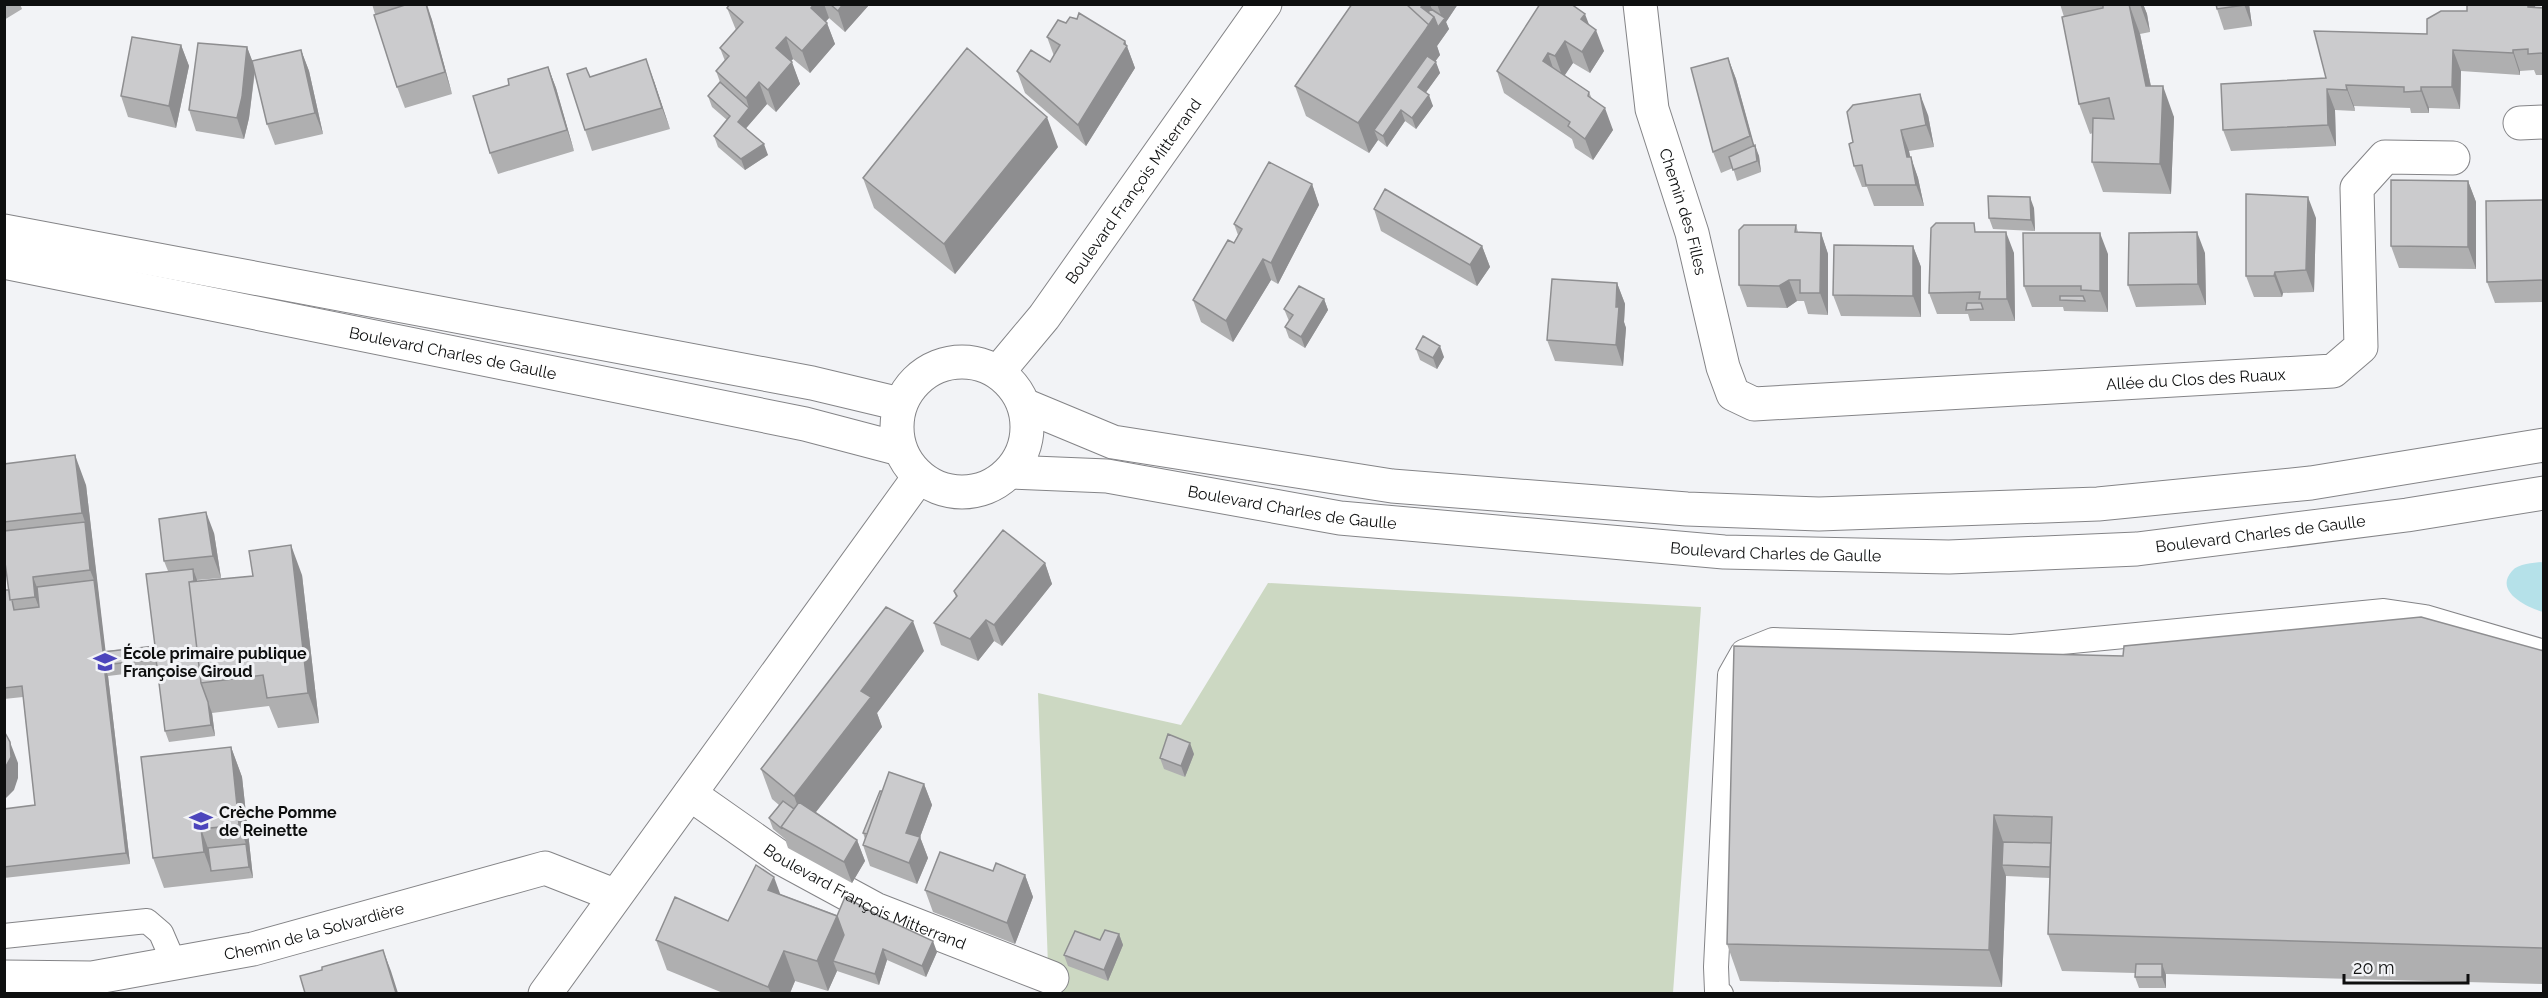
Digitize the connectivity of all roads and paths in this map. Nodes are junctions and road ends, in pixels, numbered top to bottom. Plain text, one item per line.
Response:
1 (1265, 4) edge
2 (1640, 4) edge
3 (2453, 158) dead end
4 (4, 231) edge
5 (4, 262) edge
6 (998, 372) junction
7 (900, 404) junction
8 (1754, 404) joint
9 (1024, 405) junction
10 (2544, 445) edge
11 (900, 449) junction
12 (1010, 472) junction
13 (919, 477) junction
14 (2544, 493) edge
15 (2544, 652) edge
16 (690, 794) junction
17 (614, 895) junction
18 (4, 936) edge
19 (174, 963) junction
20 (4, 978) edge
21 (1052, 978) dead end
22 (545, 993) edge
23 (1721, 993) edge

1 - 6 street, Boulevard François Mitterrand
2 - 8 street, Chemin des Filles
3 - 8 street, Allée du Clos des Ruaux
4 - 7 street
5 - 11 street, Boulevard Charles de Gaulle
6 - 7 street
6 - 9 street
7 - 11 street
9 - 10 street
9 - 12 street
11 - 13 street
12 - 13 street
12 - 14 street, Boulevard Charles de Gaulle
13 - 16 street
15 - 23 lane
16 - 17 street
16 - 21 street, Boulevard François Mitterrand
17 - 19 street, Chemin de la Solvardière
17 - 22 street
18 - 19 lane
19 - 20 street, Chemin de la Solvardière

